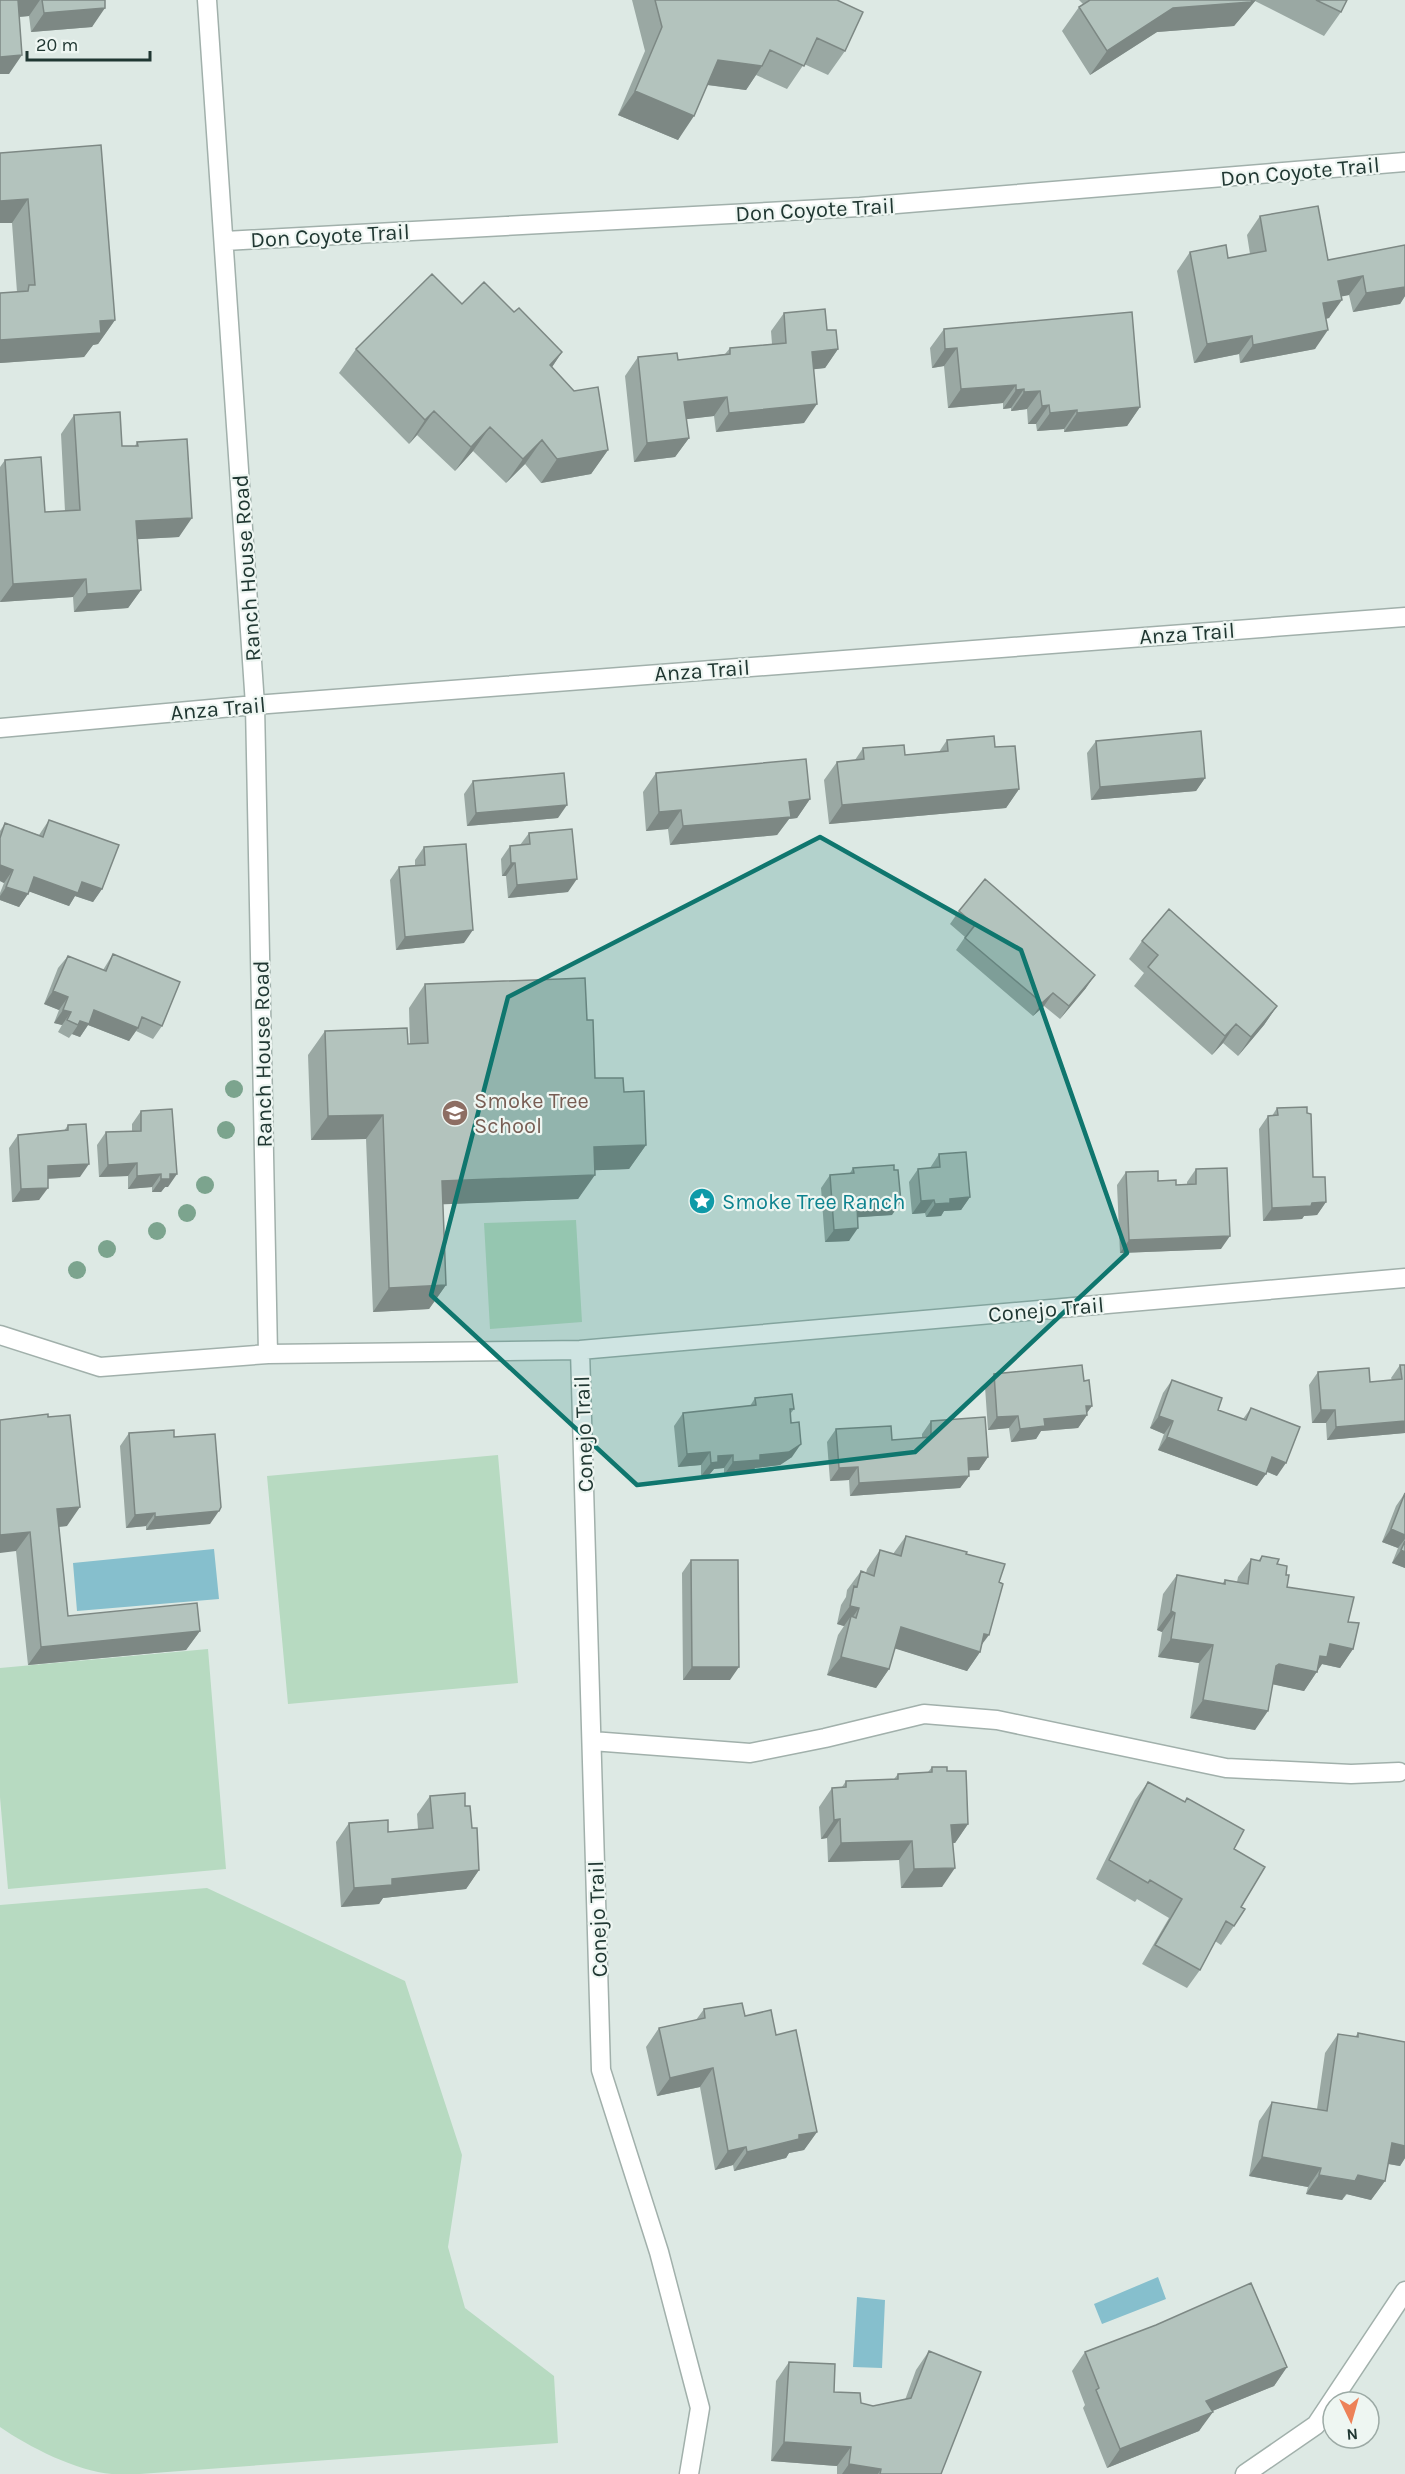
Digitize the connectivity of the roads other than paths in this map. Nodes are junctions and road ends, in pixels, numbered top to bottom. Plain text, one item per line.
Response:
1 (207, 0) edge
2 (1405, 162) edge
3 (225, 241) junction
4 (1405, 617) edge
5 (255, 705) junction
6 (0, 728) edge
7 (1405, 1278) edge
8 (0, 1335) edge
9 (580, 1350) junction
10 (268, 1354) junction
11 (592, 1741) junction
12 (1403, 1772) edge
13 (1405, 2291) edge
14 (689, 2474) edge
15 (1245, 2474) edge

1 - 3 street, Ranch House Road
2 - 3 street, Don Coyote Trail
3 - 5 street, Ranch House Road
4 - 5 street, Anza Trail
5 - 6 street, Anza Trail
5 - 10 street, Ranch House Road
7 - 9 street, Conejo Trail
8 - 10 street, Conejo Trail
9 - 10 street, Conejo Trail
9 - 11 street, Conejo Trail
11 - 12 street
11 - 14 street, Conejo Trail
13 - 15 street

